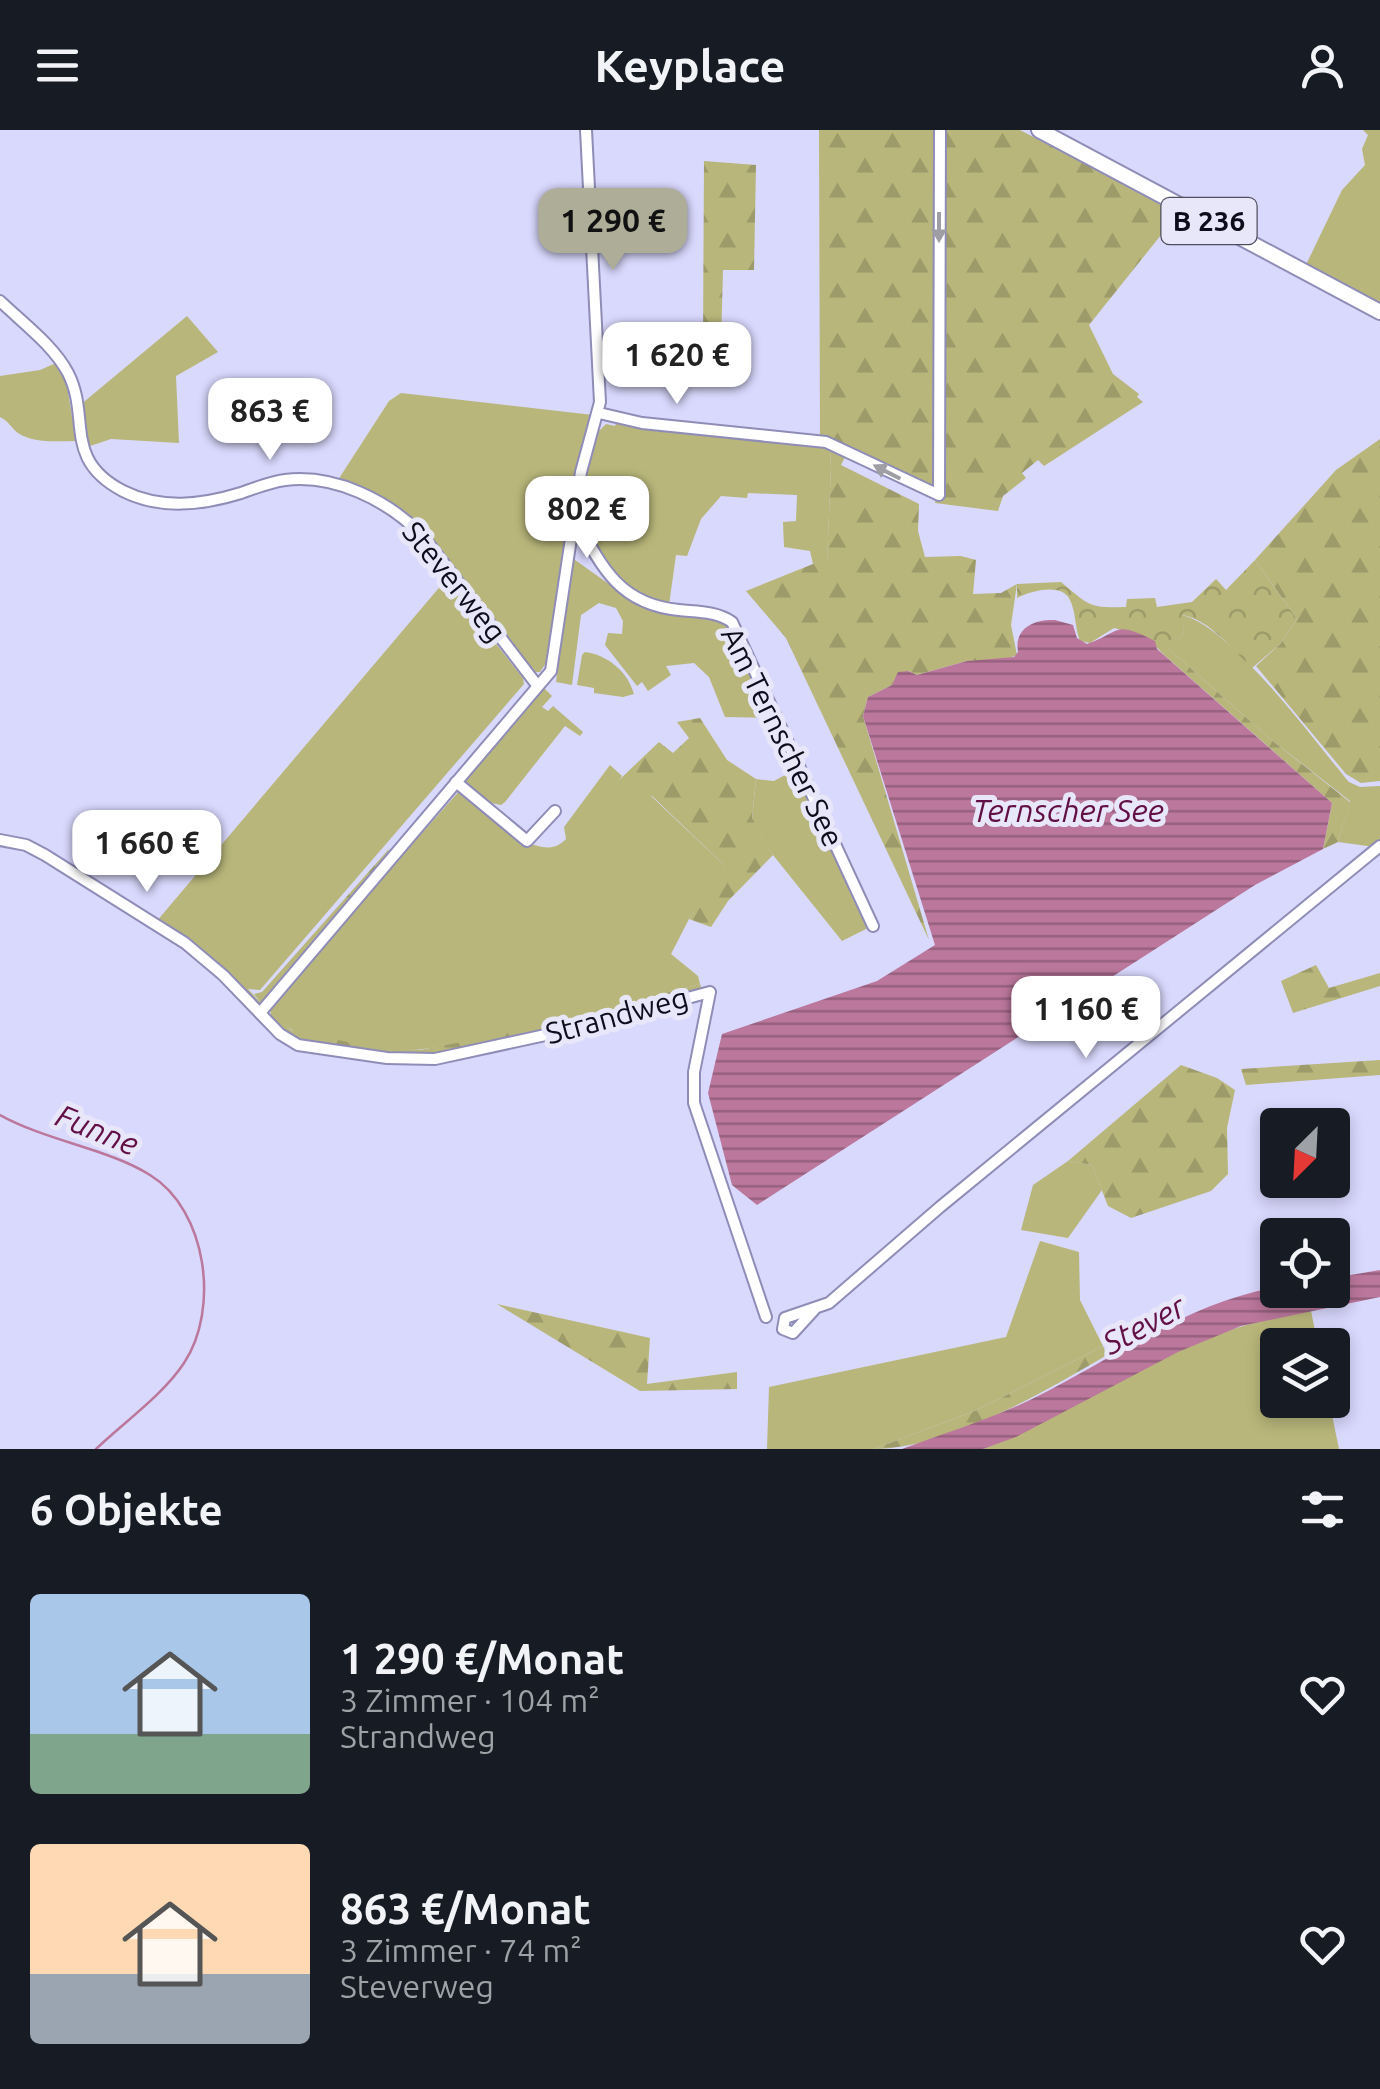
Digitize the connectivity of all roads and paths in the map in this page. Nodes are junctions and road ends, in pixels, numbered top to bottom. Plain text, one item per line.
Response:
1 (586, 130) edge
2 (940, 130) edge
3 (1039, 130) edge
4 (0, 302) edge
5 (1380, 312) edge
6 (598, 413) junction
7 (574, 514) junction
8 (537, 685) junction
9 (456, 782) junction
10 (555, 811) dead end
11 (0, 840) edge
12 (1380, 846) edge
13 (873, 926) dead end
14 (260, 1013) junction
15 (814, 1310) dead end
16 (766, 1318) dead end

1 - 6 street
2 -> 6 street
3 - 5 main road, B 236
4 - 8 street, Steverweg
6 - 7 street
7 - 8 street
7 - 13 street, Am Ternscher See
8 - 9 street
9 - 10 street
9 - 14 street
11 - 14 street
12 - 15 street
14 - 16 street, Strandweg

